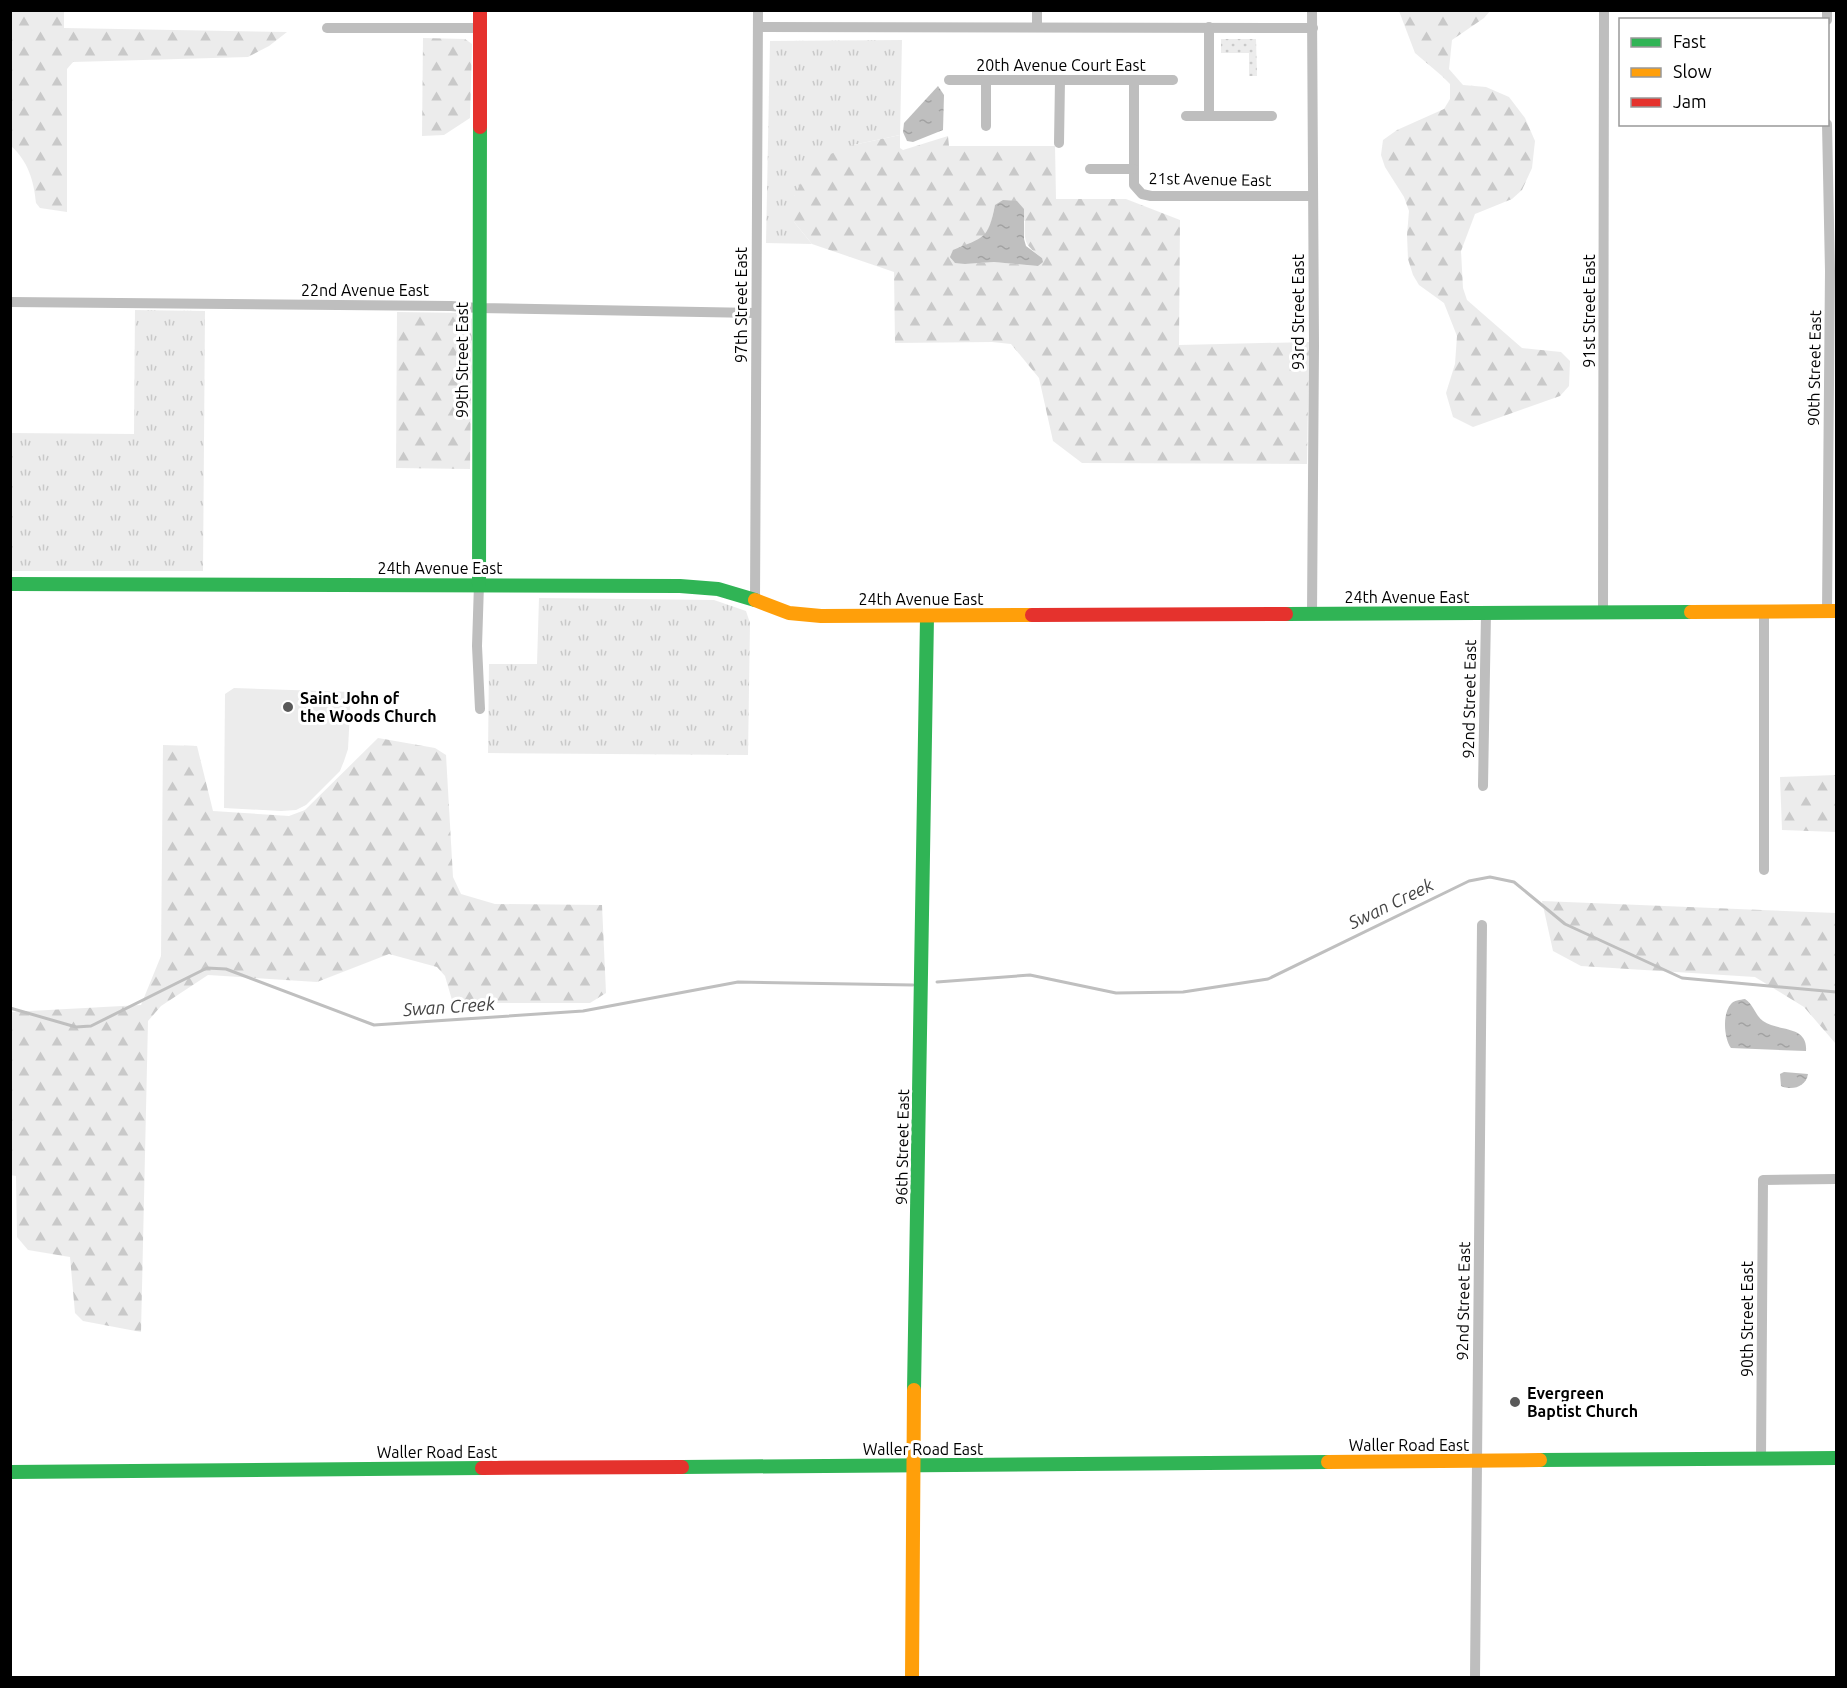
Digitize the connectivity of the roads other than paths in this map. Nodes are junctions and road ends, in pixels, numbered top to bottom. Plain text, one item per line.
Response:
1 (480, 10) edge
2 (758, 10) edge
3 (1036, 10) edge
4 (1312, 10) edge
5 (1604, 10) edge
6 (1036, 26) junction
7 (758, 27) junction
8 (1209, 27) junction
9 (327, 28) dead end
10 (480, 28) junction
11 (1312, 28) junction
12 (949, 80) dead end
13 (986, 80) junction
14 (1060, 80) junction
15 (1134, 80) junction
16 (1173, 80) dead end
17 (1186, 116) dead end
18 (1209, 116) junction
19 (1272, 116) dead end
20 (986, 126) dead end
21 (1827, 126) edge
22 (1059, 143) dead end
23 (1090, 169) dead end
24 (1133, 169) junction
25 (1313, 196) junction
26 (10, 302) edge
27 (478, 308) junction
28 (756, 313) junction
29 (10, 584) edge
30 (479, 584) junction
31 (755, 600) junction
32 (1603, 611) junction
33 (1764, 611) junction
34 (1832, 611) edge
35 (1486, 613) junction
36 (1312, 614) junction
37 (927, 617) junction
38 (480, 709) dead end
39 (1483, 786) dead end
40 (1764, 870) dead end
41 (1482, 925) dead end
42 (1836, 1179) edge
43 (1761, 1458) junction
44 (1836, 1458) edge
45 (1476, 1460) junction
46 (913, 1465) junction
47 (10, 1472) edge
48 (912, 1677) edge
49 (1475, 1677) edge

1 - 10 street, 99th Street East
2 - 7 street, 97th Street East
3 - 6 street
4 - 11 street, 93rd Street East
5 - 32 street, 91st Street East
6 - 7 street
6 - 8 street
7 - 28 street, 97th Street East
8 - 11 street
8 - 18 street
9 - 10 street
10 - 27 street, 99th Street East
11 - 25 street, 93rd Street East
12 - 13 street, 20th Avenue Court East
13 - 14 street, 20th Avenue Court East
13 - 20 street
14 - 15 street, 20th Avenue Court East
14 - 22 street
15 - 16 street, 20th Avenue Court East
15 - 24 street
17 - 18 street
18 - 19 street
21 - 34 street, 90th Street East
23 - 24 street, 21st Avenue East
24 - 25 street, 21st Avenue East
25 - 36 street, 93rd Street East
26 - 27 street, 22nd Avenue East
27 - 28 street, 22nd Avenue East
27 - 30 street, 99th Street East
28 - 31 street, 97th Street East
29 - 30 street, 24th Avenue East
30 - 31 street, 24th Avenue East
30 - 38 street, 99th Street East
31 - 37 street, 24th Avenue East
32 - 33 street, 24th Avenue East
32 - 35 street, 24th Avenue East
33 - 34 street, 24th Avenue East
33 - 40 street
35 - 36 street, 24th Avenue East
35 - 39 street, 92nd Street East
36 - 37 street, 24th Avenue East
37 - 46 street, 96th Street East
41 - 45 street, 92nd Street East
42 - 43 street, 90th Street East
43 - 44 street, Waller Road East
43 - 45 street, Waller Road East
45 - 46 street, Waller Road East
45 - 49 street, 92nd Street East
46 - 47 street, Waller Road East
46 - 48 street, 96th Street East

